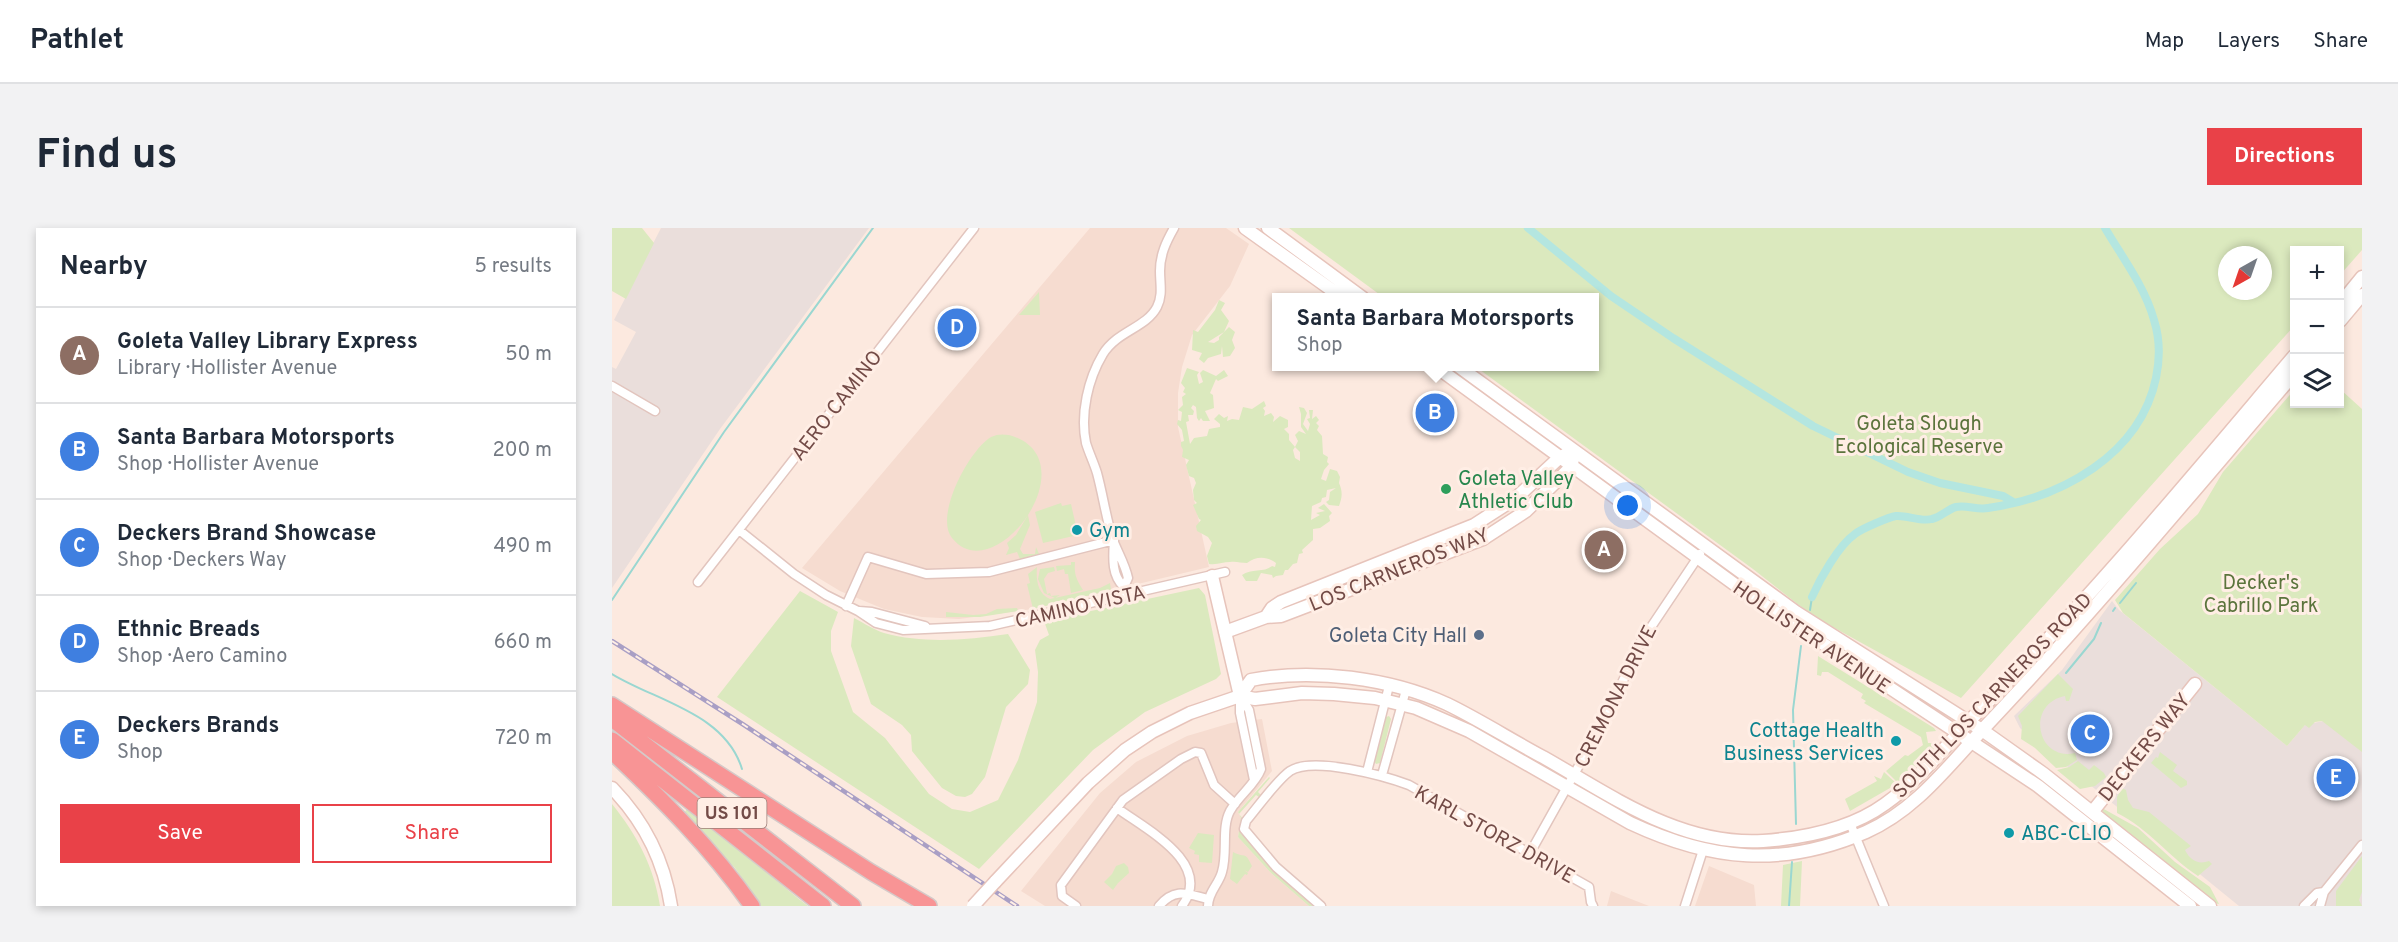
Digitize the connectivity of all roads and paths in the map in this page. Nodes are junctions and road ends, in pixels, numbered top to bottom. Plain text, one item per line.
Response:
1 (974, 228) edge
2 (1174, 228) edge
3 (1245, 228) edge
4 (1268, 228) edge
5 (2361, 286) edge
6 (1337, 293) edge
7 (1357, 293) edge
8 (2344, 301) edge
9 (2344, 314) edge
10 (2290, 362) edge
11 (1442, 371) edge
12 (1465, 371) edge
13 (2290, 380) edge
14 (612, 386) edge
15 (655, 411) dead end
16 (1575, 451) junction
17 (1560, 457) junction
18 (1571, 466) junction
19 (738, 530) junction
20 (1114, 540) junction
21 (1705, 546) junction
22 (1697, 558) junction
23 (1377, 563) junction
24 (1225, 572) dead end
25 (1212, 576) junction
26 (1382, 576) junction
27 (698, 582) dead end
28 (1125, 591) junction
29 (846, 606) junction
30 (1266, 616) junction
31 (1225, 632) junction
32 (2195, 684) dead end
33 (1389, 686) junction
34 (1406, 690) junction
35 (1240, 696) junction
36 (1385, 700) junction
37 (1402, 704) junction
38 (612, 705) edge
39 (612, 718) edge
40 (1969, 722) junction
41 (1982, 730) junction
42 (1959, 733) junction
43 (612, 740) edge
44 (1972, 741) junction
45 (612, 752) edge
46 (1366, 772) junction
47 (1575, 775) junction
48 (1382, 776) junction
49 (1568, 787) junction
50 (612, 788) edge
51 (612, 797) edge
52 (1235, 804) junction
53 (1116, 808) junction
54 (2093, 811) junction
55 (1850, 824) junction
56 (1854, 836) junction
57 (2362, 845) edge
58 (1703, 850) junction
59 (1530, 853) junction
60 (2324, 892) junction
61 (1190, 894) junction
62 (1208, 902) edge
63 (664, 906) edge
64 (671, 906) edge
65 (752, 906) edge
66 (823, 906) edge
67 (853, 906) edge
68 (929, 906) edge
69 (973, 906) edge
70 (1076, 906) edge
71 (1159, 906) edge
72 (1182, 906) edge
73 (1321, 906) edge
74 (1593, 906) edge
75 (1685, 906) edge
76 (1884, 906) edge
77 (2190, 906) edge
78 (2210, 906) edge
79 (2304, 906) edge
80 (2320, 906) edge

1 - 19 street, AERO CAMINO
2 - 20 street
3 - 6 main road
4 - 7 main road
5 - 8 main road
5 - 9 main road
10 - 40 main road, SOUTH LOS CARNEROS ROAD
11 - 17 main road, HOLLISTER AVENUE
12 - 16 main road, HOLLISTER AVENUE
13 - 41 main road, SOUTH LOS CARNEROS ROAD
14 - 15 street
16 - 17 main road, LOS CARNEROS WAY
16 - 18 main road
16 - 21 main road, HOLLISTER AVENUE
17 - 18 main road, HOLLISTER AVENUE
17 - 23 main road, LOS CARNEROS WAY
18 - 22 main road, HOLLISTER AVENUE
18 - 26 main road, LOS CARNEROS WAY
19 - 27 street, AERO CAMINO
19 - 29 street, CAMINO VISTA
20 - 28 street
20 - 29 street
21 - 22 street, CREMONA DRIVE
21 - 40 main road, HOLLISTER AVENUE
22 - 42 main road, HOLLISTER AVENUE
22 - 47 street, CREMONA DRIVE
23 - 26 main road
23 - 30 main road, LOS CARNEROS WAY
24 - 25 street, CAMINO VISTA
25 - 28 street, CAMINO VISTA
25 - 31 main road
26 - 30 main road, LOS CARNEROS WAY
28 - 29 street, CAMINO VISTA
30 - 31 main road, LOS CARNEROS WAY
31 - 35 main road
32 - 54 main road, DECKERS WAY
33 - 34 main road, SOUTH LOS CARNEROS ROAD
33 - 35 main road, SOUTH LOS CARNEROS ROAD
33 - 36 street
34 - 37 street
34 - 47 main road, SOUTH LOS CARNEROS ROAD
35 - 36 main road, SOUTH LOS CARNEROS ROAD
35 - 52 street
35 - 69 main road, SOUTH LOS CARNEROS ROAD, bridge
36 - 37 main road, SOUTH LOS CARNEROS ROAD
36 - 46 street
37 - 48 street
37 - 49 main road, SOUTH LOS CARNEROS ROAD
38 - 68 highway
39 - 67 highway, US 101
40 - 41 main road, HOLLISTER AVENUE
40 - 42 main road, SOUTH LOS CARNEROS ROAD
41 - 44 main road, SOUTH LOS CARNEROS ROAD
41 - 54 main road, HOLLISTER AVENUE
42 - 44 main road, HOLLISTER AVENUE
42 - 55 main road, SOUTH LOS CARNEROS ROAD
43 - 66 highway, US 101
44 - 56 main road, SOUTH LOS CARNEROS ROAD
44 - 77 main road, HOLLISTER AVENUE
45 - 65 highway
46 - 48 street, KARL STORZ DRIVE
46 - 73 street, KARL STORZ DRIVE
47 - 49 street, CREMONA DRIVE
47 - 55 main road, SOUTH LOS CARNEROS ROAD
48 - 59 street, KARL STORZ DRIVE
49 - 58 main road, SOUTH LOS CARNEROS ROAD
49 - 59 street, CREMONA DRIVE
50 - 64 main road
51 - 63 main road
52 - 53 street
52 - 62 street
53 - 61 street
53 - 70 street
54 - 78 main road, HOLLISTER AVENUE
55 - 56 street
56 - 58 main road, SOUTH LOS CARNEROS ROAD
56 - 76 street
57 - 60 street
58 - 75 street
59 - 74 street, KARL STORZ DRIVE
60 - 79 street
60 - 80 street
61 - 62 street
61 - 71 street
61 - 72 street

